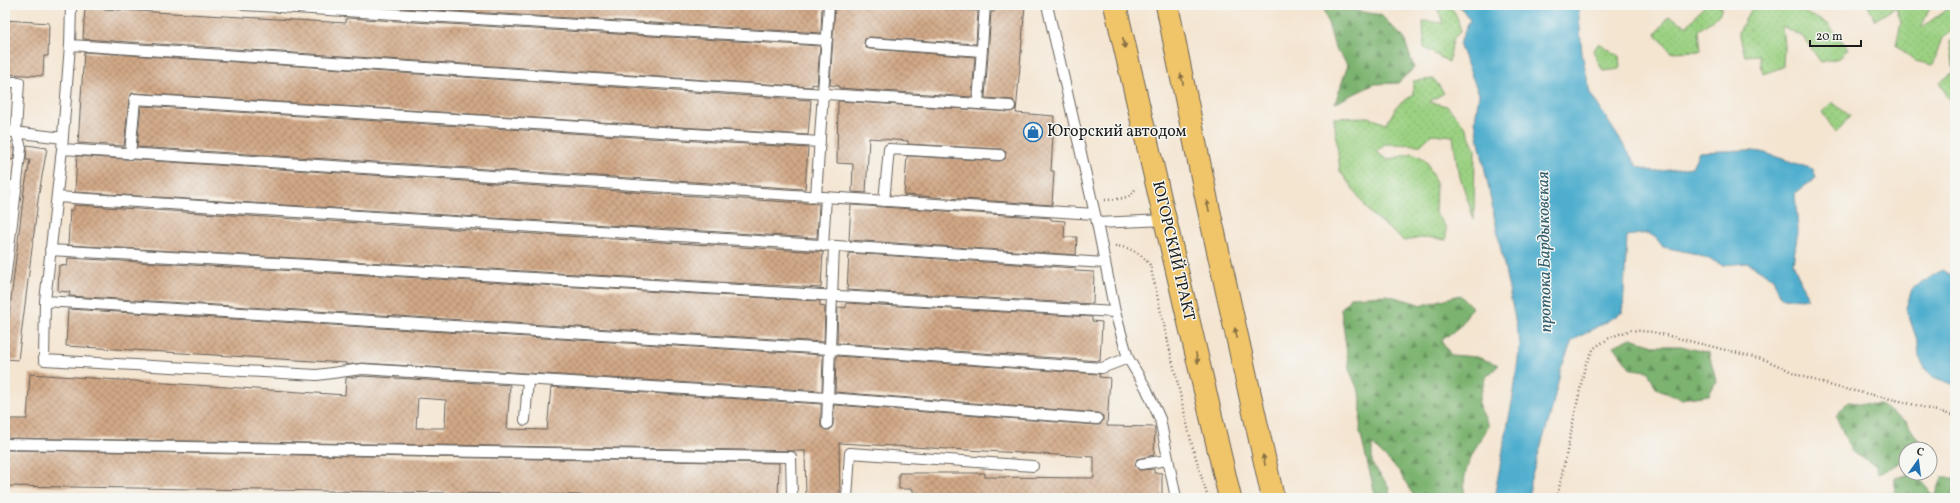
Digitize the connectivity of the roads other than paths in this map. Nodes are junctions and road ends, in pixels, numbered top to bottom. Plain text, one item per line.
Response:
1 (71, 5) edge
2 (244, 5) edge
3 (830, 5) edge
4 (985, 5) edge
5 (1047, 5) edge
6 (1115, 5) edge
7 (1167, 5) edge
8 (827, 40) junction
9 (870, 43) dead end
10 (70, 45) junction
11 (982, 51) junction
12 (5, 82) edge
13 (823, 94) junction
14 (978, 104) junction
15 (1010, 106) dead end
16 (5, 131) edge
17 (16, 131) junction
18 (62, 138) junction
19 (820, 142) junction
20 (62, 149) junction
21 (130, 154) junction
22 (1000, 155) dead end
23 (5, 186) edge
24 (17, 186) junction
25 (821, 196) junction
26 (57, 197) junction
27 (884, 201) junction
28 (1096, 218) junction
29 (1166, 220) junction
30 (8, 234) edge
31 (823, 246) junction
32 (834, 246) junction
33 (50, 250) junction
34 (1105, 263) junction
35 (5, 281) edge
36 (832, 296) junction
37 (45, 301) junction
38 (1115, 312) junction
39 (830, 349) junction
40 (1128, 358) junction
41 (528, 380) junction
42 (828, 398) junction
43 (1097, 419) dead end
44 (525, 420) dead end
45 (827, 424) dead end
46 (5, 444) edge
47 (1168, 460) junction
48 (1141, 464) dead end
49 (1033, 466) dead end
50 (792, 498) edge
51 (847, 498) edge
52 (1176, 498) edge
53 (1230, 498) edge
54 (1273, 498) edge

1 - 10 lane
2 - 8 lane
3 - 8 lane
4 - 11 lane
5 - 28 lane
6 -> 29 main road, ЮГОРСКИЙ ТРАКТ
54 -> 7 main road
8 - 13 lane
9 - 11 lane
10 - 13 lane
10 - 18 lane
11 - 14 lane
12 - 17 lane
13 - 14 lane
13 - 19 lane
14 - 15 lane
16 - 17 lane
17 - 18 lane
17 - 24 lane
18 - 20 lane
19 - 21 lane
19 - 25 lane
20 - 21 lane
20 - 26 lane
21 - 25 lane
22 - 27 lane
23 - 24 lane
24 - 30 lane
25 - 27 lane
25 - 31 lane
26 - 31 lane
26 - 33 lane
27 - 28 lane
28 - 29 lane
28 - 34 lane
29 -> 53 main road, ЮГОРСКИЙ ТРАКТ
30 - 35 lane
31 - 32 lane
32 - 34 lane
32 - 36 lane
33 - 36 lane
33 - 37 lane
34 - 38 lane
36 - 38 lane
36 - 39 lane
37 - 39 lane
37 - 41 lane
38 - 40 lane
39 - 40 lane
39 - 42 lane
40 - 47 lane
41 - 42 lane
41 - 44 lane
42 - 43 lane
42 - 45 lane
46 - 50 lane
47 - 48 lane
47 - 52 lane
49 - 51 lane

